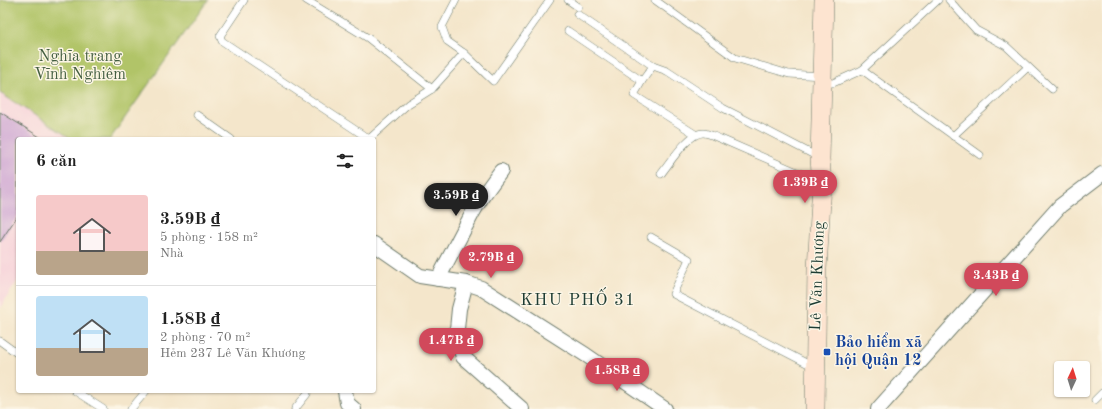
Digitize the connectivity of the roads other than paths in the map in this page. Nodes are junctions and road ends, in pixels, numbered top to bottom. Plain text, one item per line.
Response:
1 (244, 0) edge
2 (306, 0) edge
3 (456, 0) edge
4 (550, 0) edge
5 (568, 0) edge
6 (655, 0) edge
7 (824, 0) edge
8 (938, 0) edge
9 (949, 0) edge
10 (568, 31) dead end
11 (464, 53) junction
12 (653, 66) junction
13 (1028, 67) junction
14 (862, 70) junction
15 (822, 80) junction
16 (642, 81) junction
17 (432, 89) junction
18 (1052, 89) dead end
19 (197, 115) dead end
20 (695, 134) junction
21 (953, 136) junction
22 (228, 137) edge
23 (366, 137) edge
24 (371, 137) edge
25 (980, 155) dead end
26 (820, 159) junction
27 (501, 171) dead end
28 (661, 174) dead end
29 (1100, 179) edge
30 (822, 183) junction
31 (651, 237) dead end
32 (376, 245) edge
33 (438, 279) junction
34 (466, 283) junction
35 (0, 341) edge
36 (16, 353) edge
37 (816, 368) junction
38 (78, 393) edge
39 (144, 393) edge
40 (345, 393) edge
41 (1102, 393) edge
42 (307, 394) dead end
43 (1095, 400) dead end
44 (880, 408) edge
45 (103, 409) edge
46 (131, 409) edge
47 (295, 409) edge
48 (354, 409) edge
49 (522, 409) edge
50 (665, 409) edge
51 (815, 409) edge

1 - 23 lane
2 - 17 lane
3 - 11 lane
4 - 11 lane
5 - 12 lane
6 - 15 lane
7 - 15 main road, Lê Văn Khương
8 - 14 lane
9 - 13 lane
10 - 16 lane
11 - 17 lane
12 - 16 lane
12 - 26 lane
13 - 18 lane
13 - 21 lane
14 - 15 lane
14 - 21 lane
15 - 26 main road, Lê Văn Khương
16 - 20 lane
17 - 24 lane
19 - 22 lane
20 - 28 lane
20 - 30 lane
21 - 25 lane
26 - 30 main road, Lê Văn Khương
27 - 33 street
29 - 44 street
30 - 37 main road, Lê Văn Khương
31 - 37 lane
32 - 33 street
33 - 34 street
34 - 49 street
34 - 50 street
35 - 36 lane
37 - 51 main road, Lê Văn Khương
38 - 45 lane
39 - 46 lane
40 - 48 street
41 - 43 lane
42 - 47 lane

